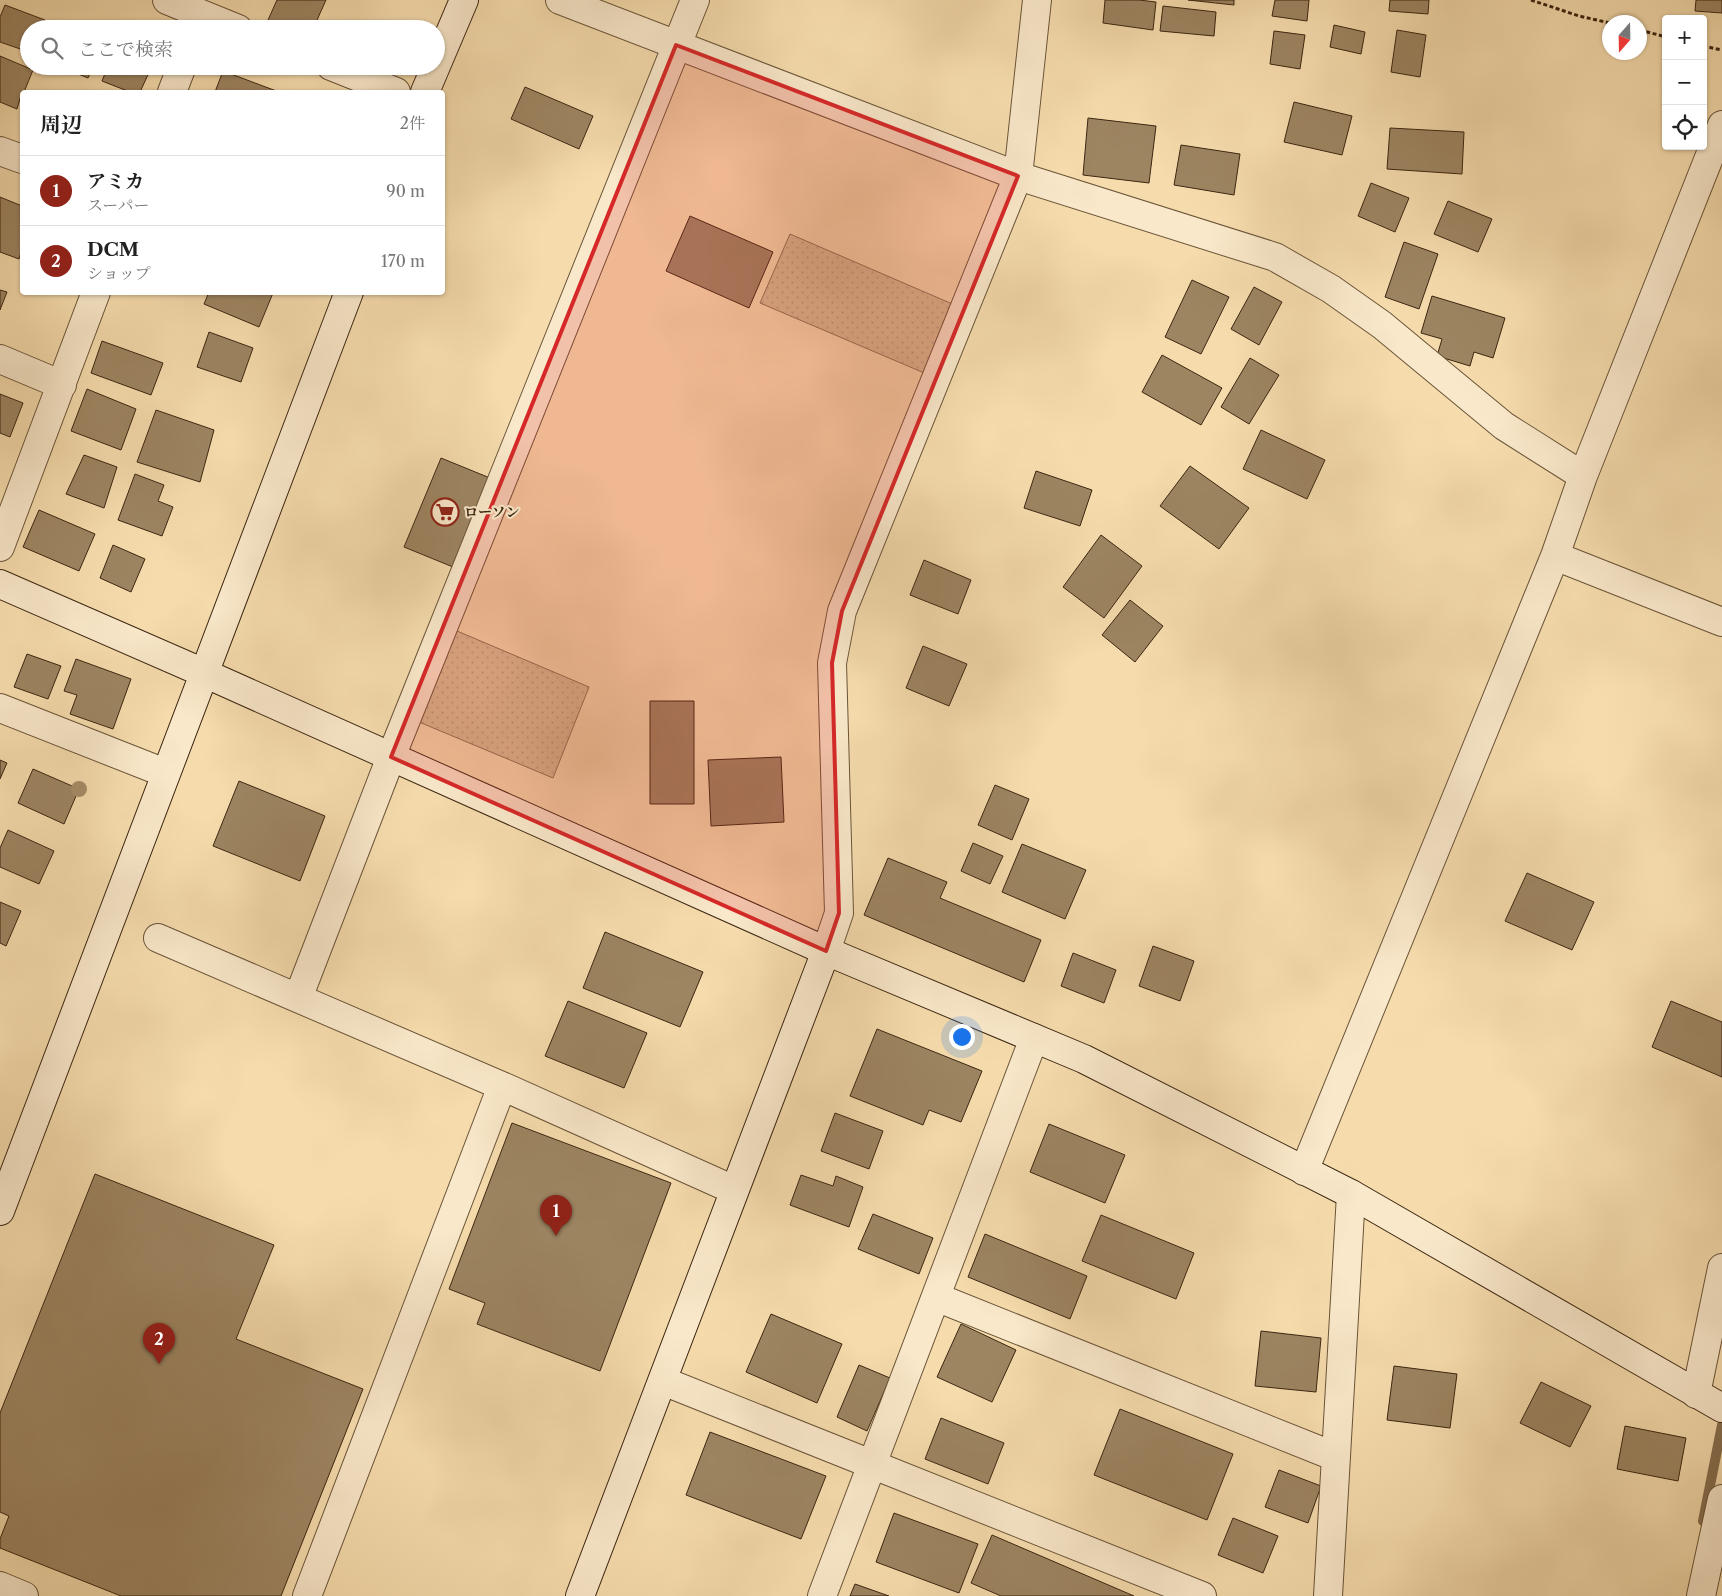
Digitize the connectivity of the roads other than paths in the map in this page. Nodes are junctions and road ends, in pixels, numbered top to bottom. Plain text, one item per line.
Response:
1 (166, 0) edge
2 (464, 0) edge
3 (560, 0) edge
4 (695, 0) edge
5 (1037, 0) edge
6 (202, 14) edge
7 (216, 20) edge
8 (445, 45) edge
9 (676, 45) junction
10 (179, 75) edge
11 (354, 75) edge
12 (432, 75) edge
13 (173, 90) edge
14 (391, 90) edge
15 (426, 90) edge
16 (1722, 125) edge
17 (0, 151) edge
18 (20, 158) edge
19 (1018, 176) junction
20 (95, 295) edge
21 (347, 295) edge
22 (0, 359) edge
23 (62, 384) junction
24 (1583, 476) junction
25 (0, 547) edge
26 (1555, 556) junction
27 (0, 584) edge
28 (1722, 622) edge
29 (204, 673) junction
30 (0, 708) edge
31 (391, 756) junction
32 (165, 773) junction
33 (158, 938) dead end
34 (826, 951) junction
35 (298, 998) junction
36 (1034, 1038) junction
37 (502, 1086) junction
38 (1304, 1171) junction
39 (734, 1190) junction
40 (1351, 1194) junction
41 (0, 1211) edge
42 (1722, 1268) edge
43 (936, 1297) junction
44 (663, 1381) junction
45 (1696, 1394) junction
46 (1722, 1408) edge
47 (1336, 1457) junction
48 (872, 1464) junction
49 (1722, 1499) edge
50 (0, 1586) edge
51 (24, 1596) edge
52 (307, 1596) edge
53 (580, 1596) edge
54 (822, 1596) edge
55 (1202, 1596) edge
56 (1328, 1596) edge
57 (1701, 1596) edge

1 - 6 street
2 - 8 street
3 - 9 street
4 - 9 street
5 - 19 street
6 - 7 street
9 - 19 street
9 - 31 street
10 - 13 street
11 - 14 street
12 - 15 street
16 - 24 street
17 - 18 street
19 - 24 street
19 - 34 street
20 - 23 street
21 - 29 street
22 - 23 street
23 - 25 street
24 - 26 street
26 - 28 street
26 - 38 street
27 - 29 street
29 - 31 street
29 - 32 street
30 - 32 street
31 - 34 street
31 - 35 street
32 - 41 street
33 - 35 street
34 - 36 street
34 - 39 street
35 - 37 street
36 - 38 street
36 - 43 street
37 - 39 street
37 - 52 street
38 - 40 street
39 - 44 street
40 - 45 street
40 - 47 street
42 - 45 street
43 - 47 street
43 - 48 street
44 - 48 street
44 - 53 street
45 - 46 street
47 - 56 street
48 - 54 street
48 - 55 street
49 - 57 street
50 - 51 street

